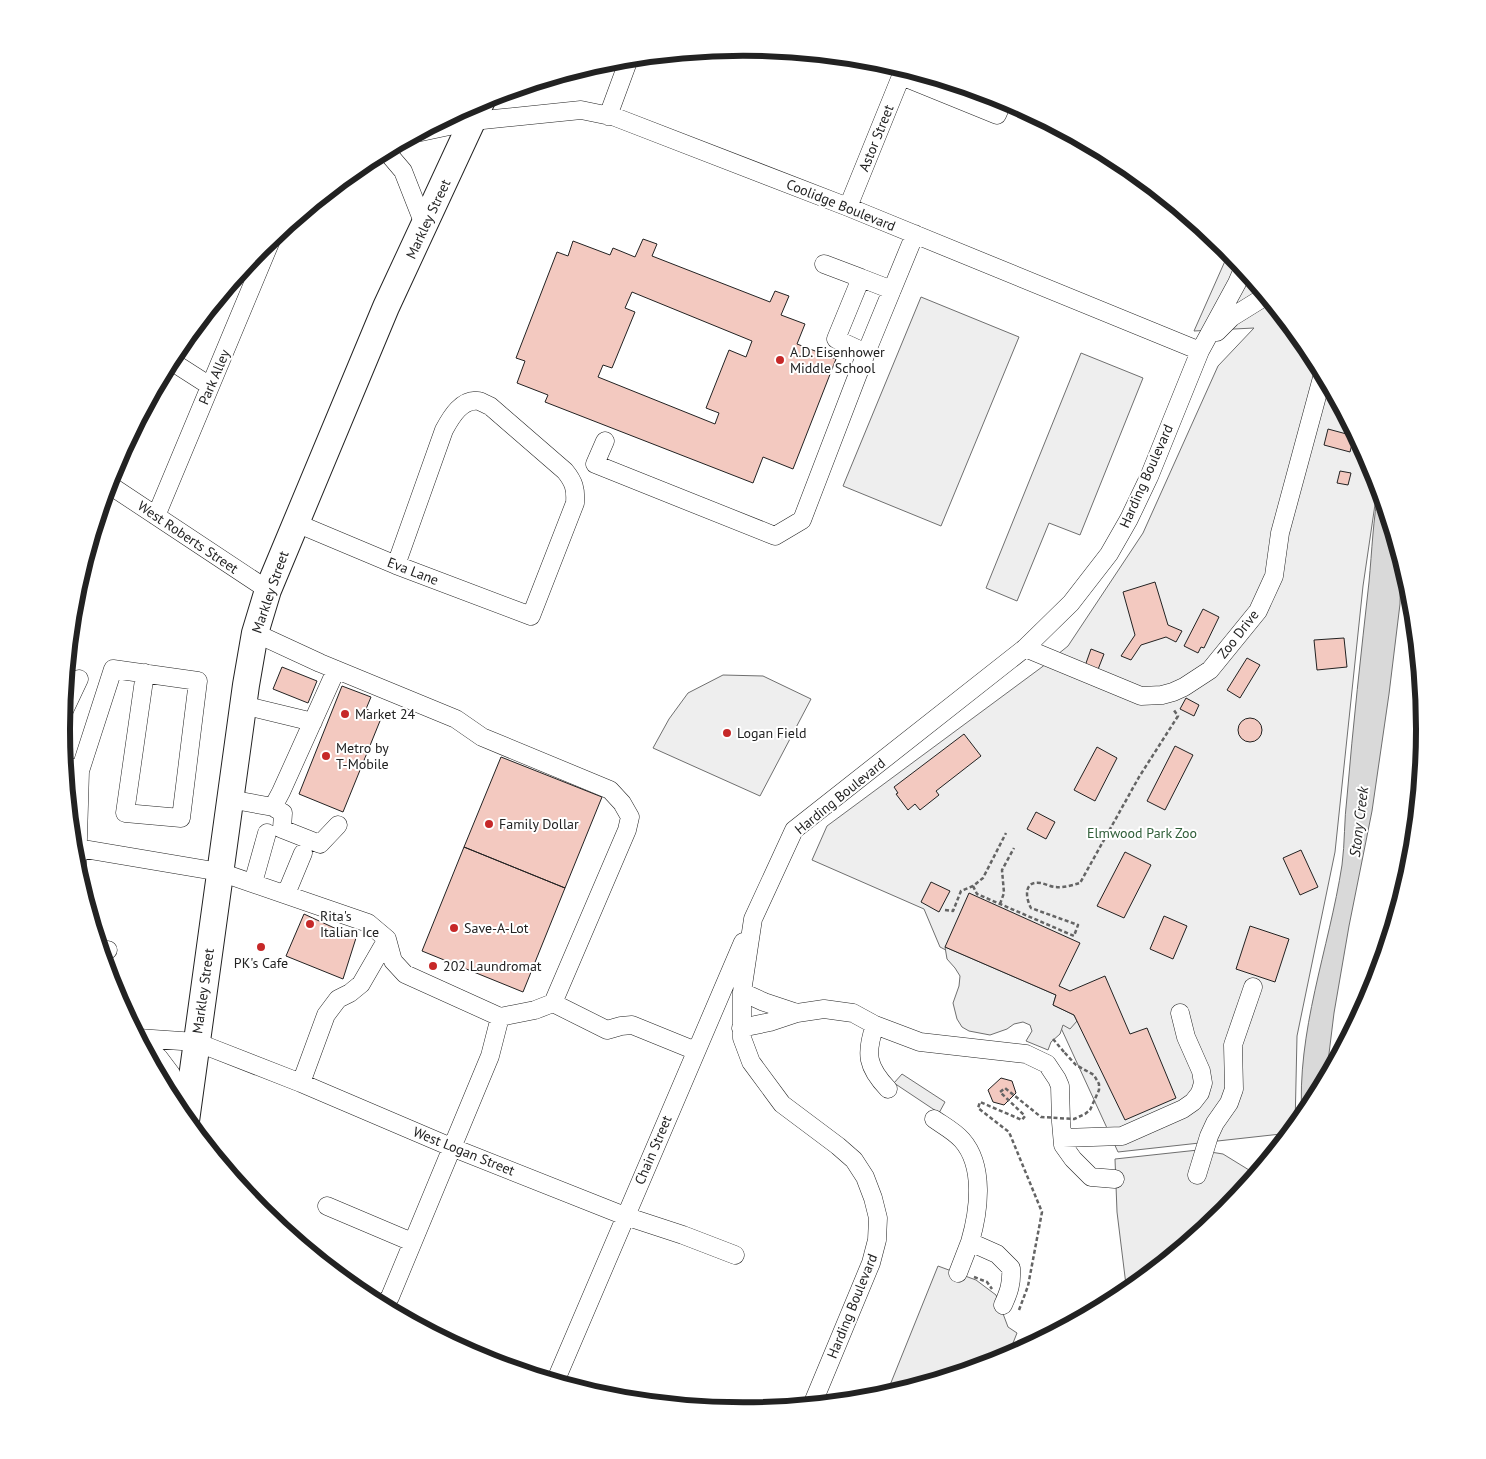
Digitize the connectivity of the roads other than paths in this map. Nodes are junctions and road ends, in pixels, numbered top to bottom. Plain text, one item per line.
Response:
1 (625, 67) edge
2 (901, 75) edge
3 (918, 79) edge
4 (1001, 107) edge
5 (479, 110) edge
6 (477, 111) edge
7 (608, 116) junction
8 (390, 156) edge
9 (848, 207) junction
10 (425, 227) junction
11 (915, 234) junction
12 (265, 256) edge
13 (824, 264) dead end
14 (1240, 276) edge
15 (861, 278) junction
16 (892, 290) junction
17 (1260, 299) edge
18 (1200, 351) junction
19 (866, 353) junction
20 (177, 364) edge
21 (1320, 383) edge
22 (210, 386) junction
23 (605, 441) dead end
24 (115, 488) edge
25 (156, 516) junction
26 (296, 523) junction
27 (396, 565) junction
28 (268, 590) junction
29 (255, 633) junction
30 (1025, 648) junction
31 (336, 670) junction
32 (145, 674) junction
33 (79, 679) dead end
34 (71, 696) edge
35 (243, 704) junction
36 (313, 722) junction
37 (72, 768) edge
38 (230, 799) junction
39 (273, 807) junction
40 (75, 809) edge
41 (338, 825) dead end
42 (267, 833) dead end
43 (81, 849) edge
44 (303, 853) dead end
45 (220, 872) junction
46 (253, 883) junction
47 (286, 894) junction
48 (753, 919) junction
49 (387, 939) junction
50 (1253, 987) dead end
51 (742, 992) junction
52 (553, 1003) junction
53 (797, 1013) junction
54 (1180, 1013) dead end
55 (500, 1016) junction
56 (876, 1025) junction
57 (741, 1028) junction
58 (146, 1039) edge
59 (196, 1042) junction
60 (696, 1051) junction
61 (152, 1052) edge
62 (301, 1083) junction
63 (888, 1089) dead end
64 (183, 1104) edge
65 (187, 1110) edge
66 (934, 1120) dead end
67 (1063, 1138) junction
68 (451, 1147) junction
69 (1197, 1175) dead end
70 (1115, 1179) dead end
71 (327, 1206) dead end
72 (625, 1216) junction
73 (412, 1242) junction
74 (970, 1242) junction
75 (735, 1255) dead end
76 (958, 1273) dead end
77 (387, 1301) edge
78 (1011, 1307) road end
79 (557, 1376) edge
80 (815, 1398) edge

1 - 7 street
2 - 9 street, Astor Street
3 - 4 street
5 - 7 street, Coolidge Boulevard
6 - 10 highway, Markley Street
7 - 9 street, Coolidge Boulevard
8 - 10 street
9 - 11 street, Coolidge Boulevard
10 - 26 highway, Markley Street
11 - 16 street
11 - 18 street, Coolidge Boulevard
12 - 22 street, Park Alley
13 - 15 street
14 - 18 street, Harding Boulevard
15 - 16 street
15 - 19 street
16 - 19 street
17 - 18 street, Harding Boulevard
18 - 30 street, Harding Boulevard
19 - 23 street
20 - 22 street
21 - 30 street, Zoo Drive
22 - 25 street, Park Alley
24 - 25 street, West Roberts Street
25 - 28 street, West Roberts Street
26 - 27 street, Eva Lane
26 - 28 highway, Markley Street
27 - 27 street, Eva Lane
28 - 29 highway, Markley Street
29 - 31 street
29 - 35 highway, Markley Street
30 - 48 street, Harding Boulevard
31 - 36 street
31 - 52 street
32 - 32 street
32 - 37 street
33 - 34 street
35 - 36 street
35 - 38 highway, Markley Street
36 - 39 street
37 - 40 street
38 - 39 street
38 - 45 highway, Markley Street
39 - 41 street
42 - 46 street
43 - 45 street
44 - 47 street
45 - 46 street
45 - 59 highway, Markley Street
46 - 47 street
47 - 49 street
48 - 51 street, Harding Boulevard
48 - 60 street, Chain Street
49 - 55 street
49 - 62 street
50 - 69 street
51 - 53 street
51 - 57 street, Harding Boulevard
52 - 55 street
52 - 60 street
53 - 56 street
53 - 57 street
54 - 67 street
55 - 68 street
56 - 63 street
56 - 67 street
57 - 80 street, Harding Boulevard
58 - 59 street, West Logan Street
59 - 62 street, West Logan Street
59 - 65 highway, Markley Street
60 - 72 street, Chain Street
61 - 64 street
62 - 68 street, West Logan Street
66 - 74 street
67 - 70 street
68 - 72 street, West Logan Street
68 - 73 street
71 - 73 street
72 - 75 street, West Logan Street
72 - 79 street, Chain Street
73 - 77 street
74 - 76 street
74 - 78 street

